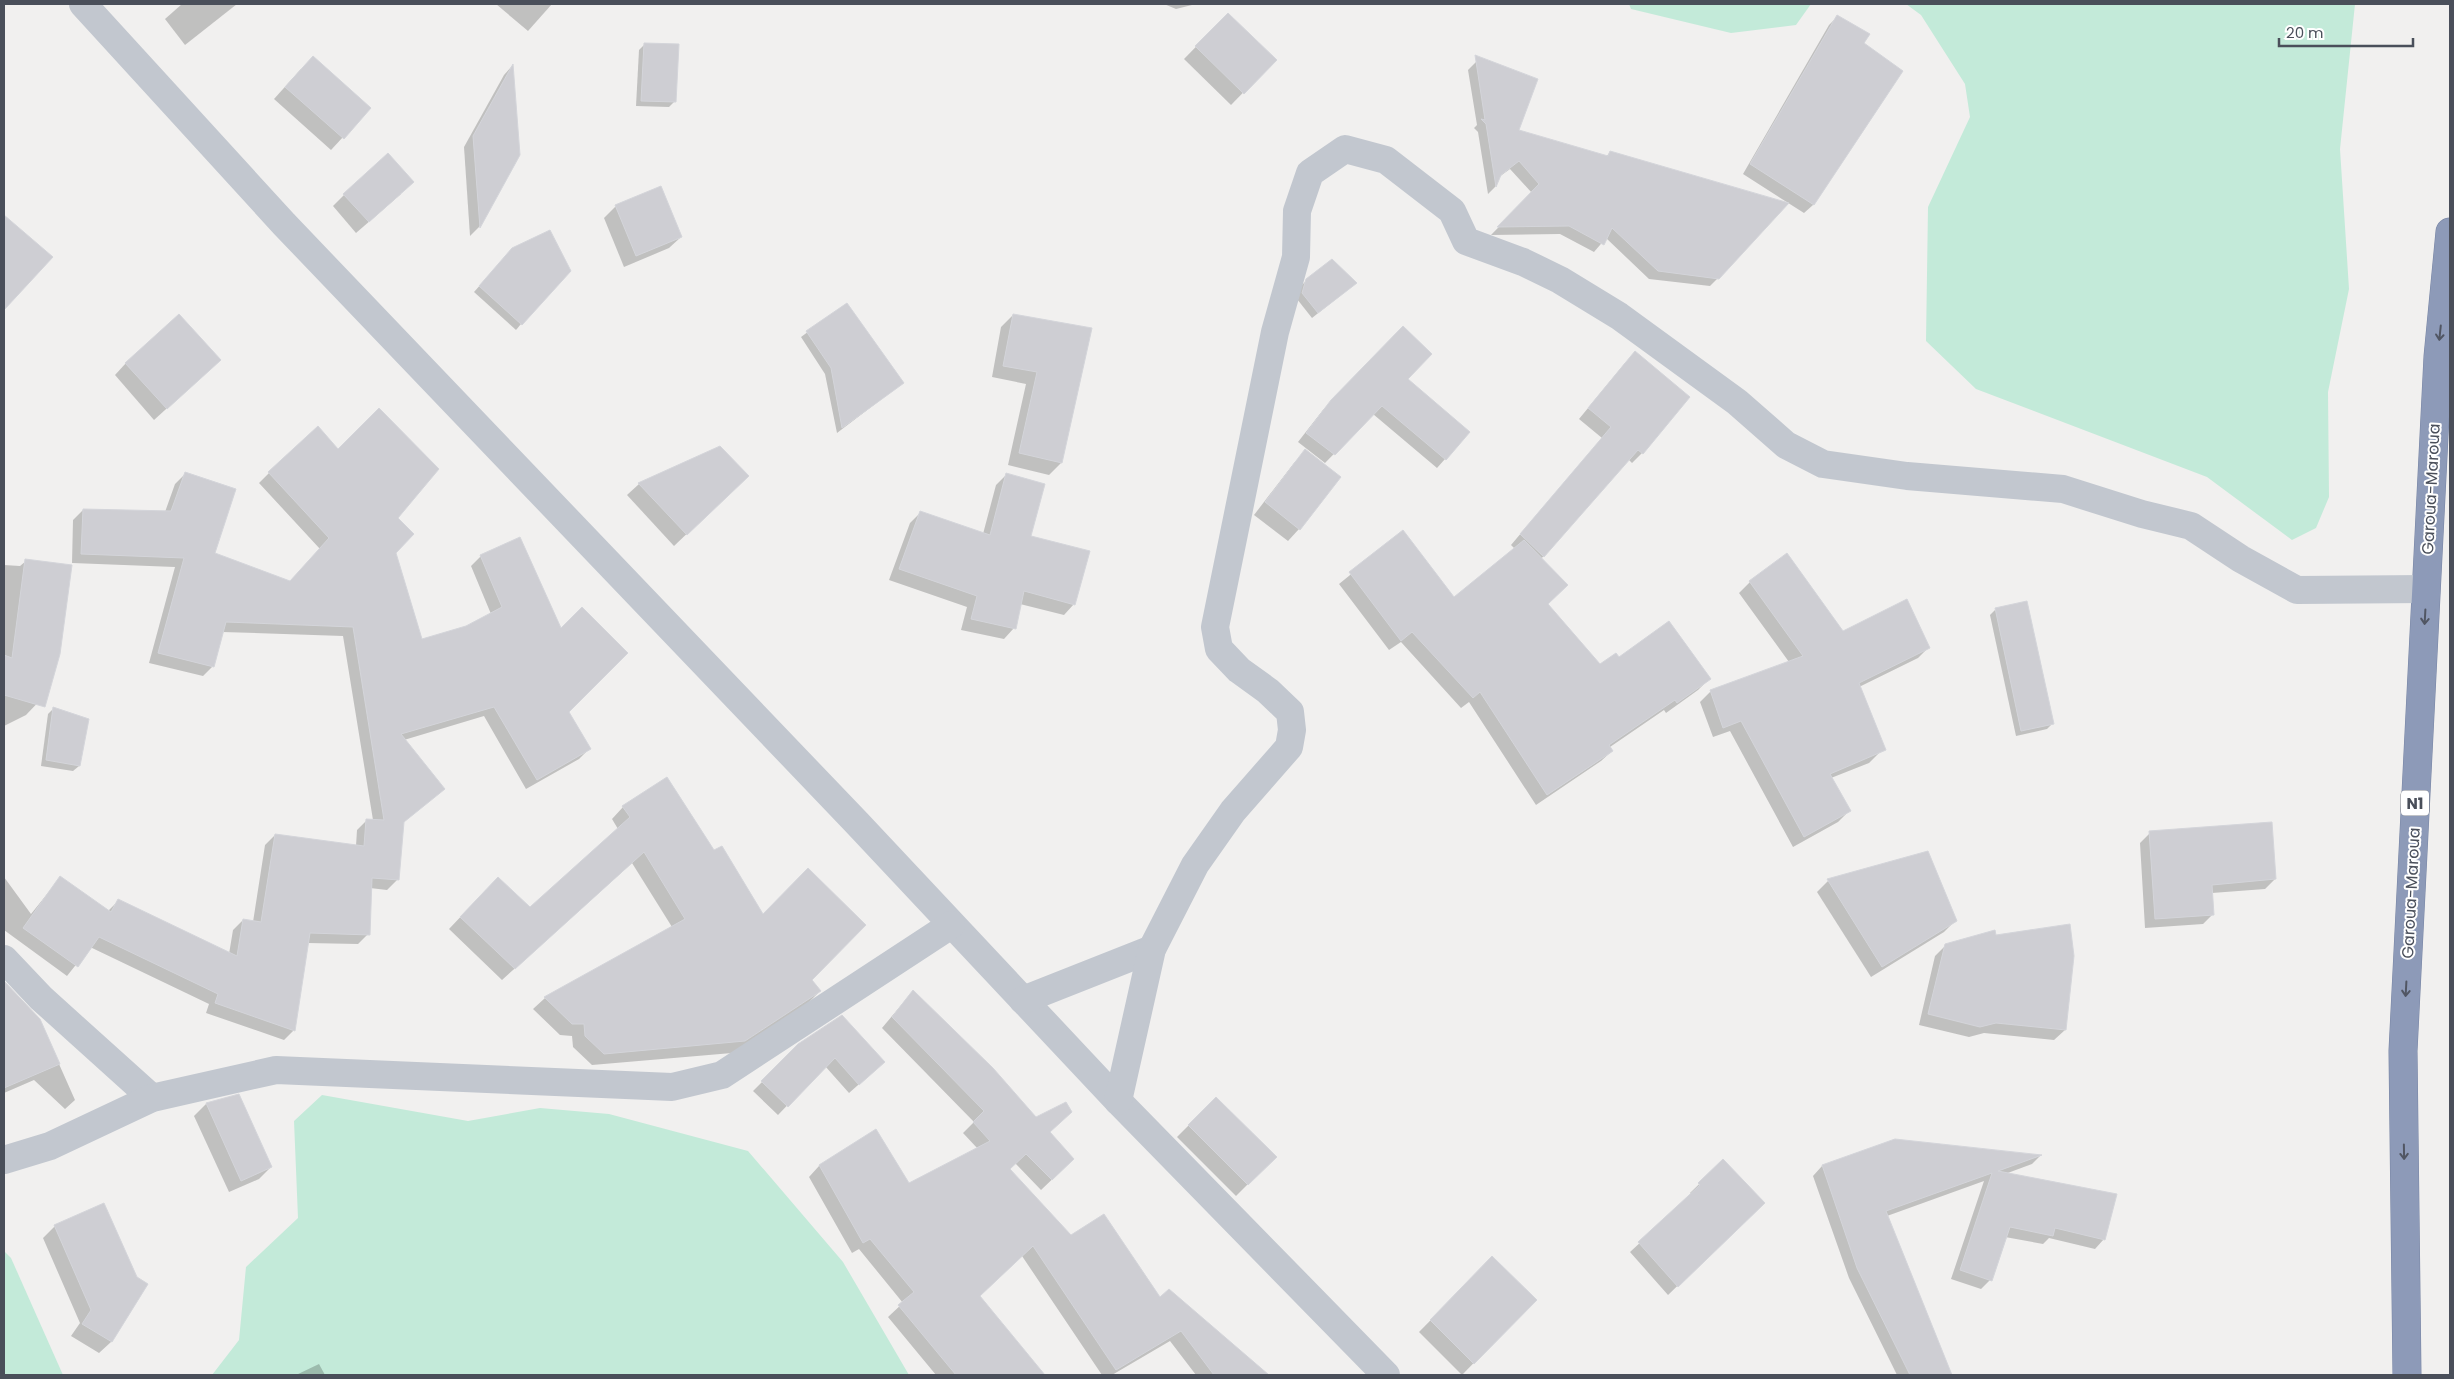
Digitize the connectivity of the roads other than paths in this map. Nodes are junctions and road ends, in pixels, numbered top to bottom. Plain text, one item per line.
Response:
1 (84, 4) edge
2 (2450, 232) edge
3 (2426, 589) junction
4 (951, 925) junction
5 (1152, 949) junction
6 (4, 959) edge
7 (1023, 1000) junction
8 (152, 1098) junction
9 (1118, 1101) junction
10 (4, 1160) edge
11 (1386, 1375) edge
12 (2408, 1375) edge

1 - 4 street
2 -> 3 highway, Garoua-Maroua / N1
3 - 5 street
3 -> 12 highway, Garoua-Maroua / N1
4 - 7 street
4 - 8 street
5 - 7 street
5 - 9 street
6 - 8 street
7 - 9 street
8 - 10 street
9 - 11 street

